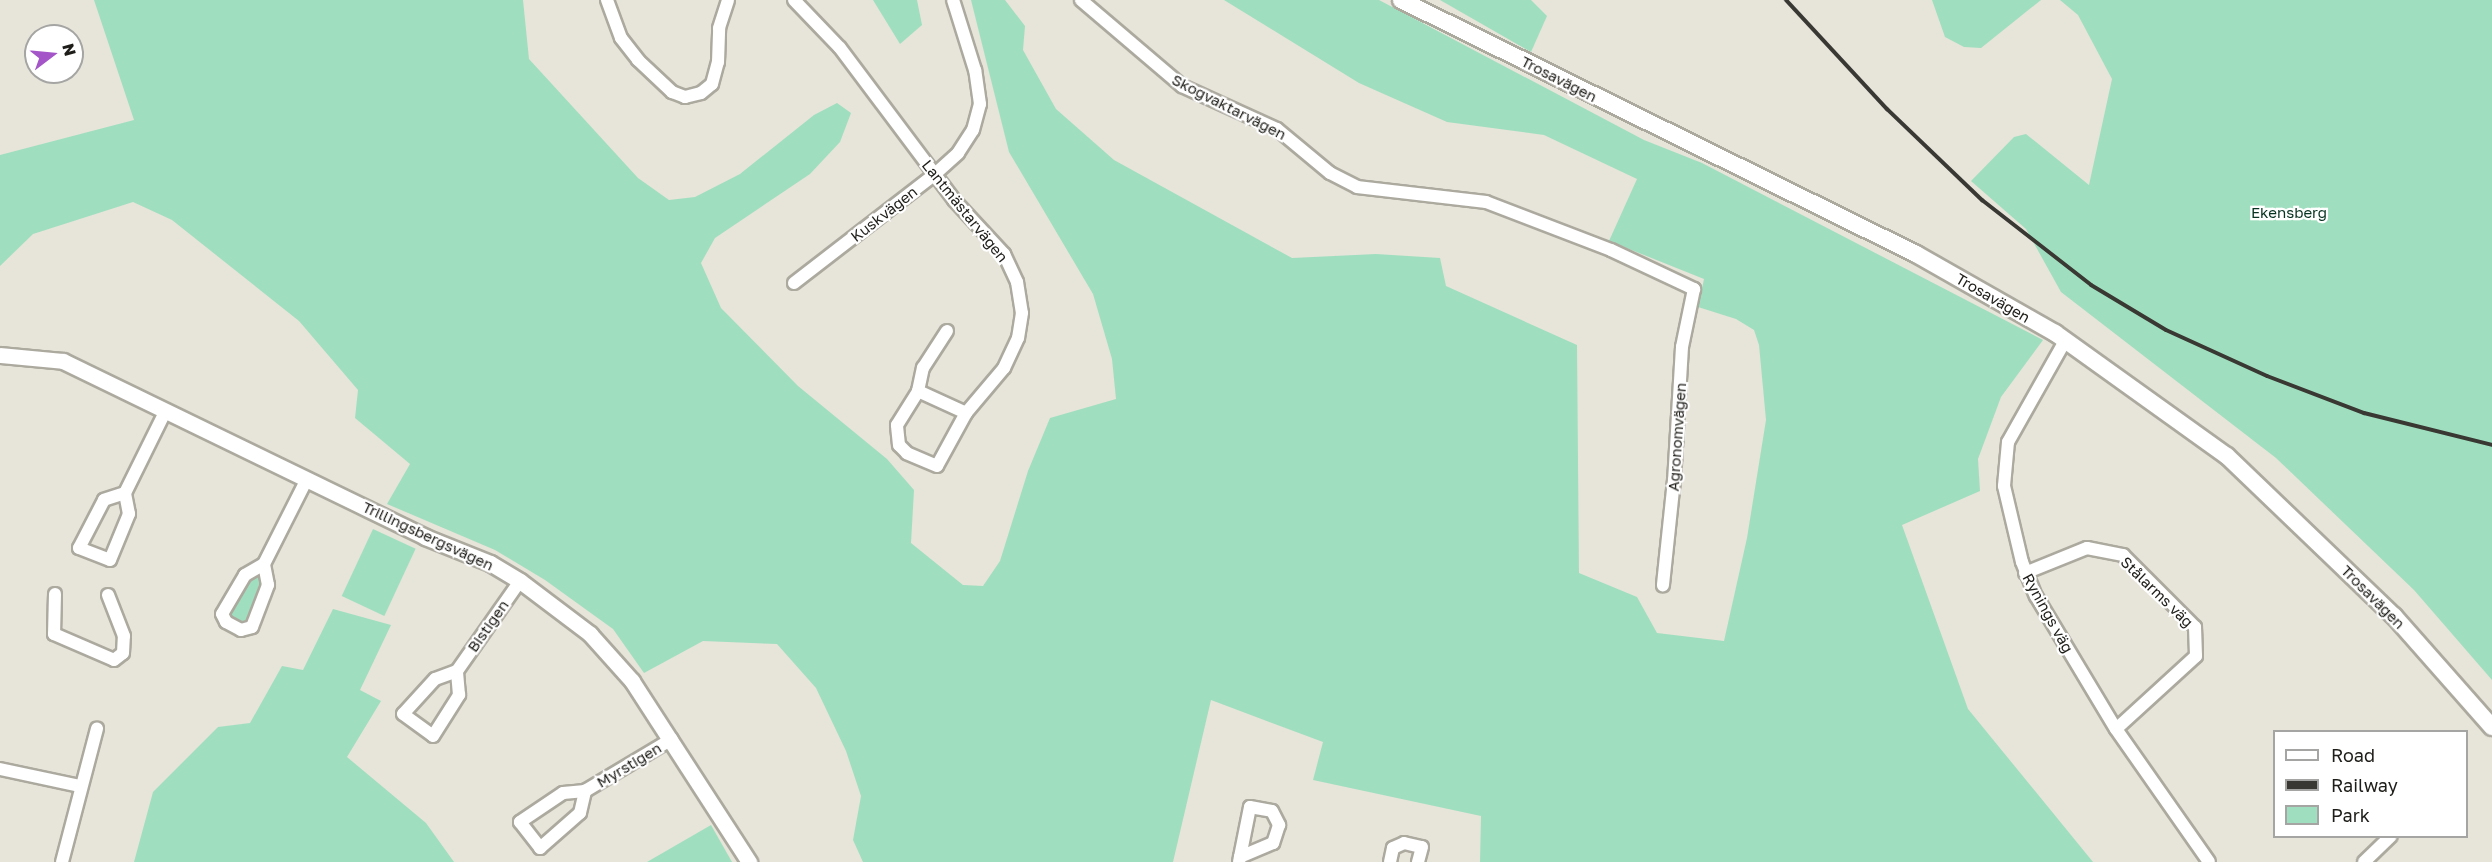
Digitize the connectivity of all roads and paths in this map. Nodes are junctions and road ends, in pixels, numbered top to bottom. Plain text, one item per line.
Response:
1 (607, 0) edge
2 (728, 0) edge
3 (794, 0) edge
4 (953, 0) edge
5 (1081, 0) edge
6 (1401, 0) edge
7 (935, 174) junction
8 (794, 283) dead end
9 (1694, 289) joint
10 (947, 331) dead end
11 (2065, 340) junction
12 (0, 355) edge
13 (918, 391) junction
14 (165, 412) junction
15 (966, 413) junction
16 (306, 479) junction
17 (125, 493) junction
18 (264, 564) junction
19 (2025, 573) junction
20 (520, 581) junction
21 (1663, 585) dead end
22 (55, 594) dead end
23 (108, 595) dead end
24 (457, 671) junction
25 (2492, 727) edge
26 (97, 729) dead end
27 (2116, 729) junction
28 (672, 739) junction
29 (0, 769) edge
30 (79, 786) junction
31 (585, 791) junction
32 (2390, 838) edge
33 (62, 862) edge
34 (749, 862) edge
35 (1390, 862) edge
36 (1418, 862) edge
37 (2209, 862) edge
38 (2364, 862) edge

1 - 2 street
3 - 7 street, Lantmästarvägen
4 - 7 street, Kuskvägen
5 - 9 street, Skogvaktarvägen
6 - 11 main road, Trosavägen
7 - 8 street, Kuskvägen
7 - 15 street, Lantmästarvägen
9 - 21 street, Agronomvägen
10 - 13 street, Lantmästarvägen
11 - 19 street, Rynings väg
11 - 25 main road, Trosavägen
12 - 14 street, Trillingsbergsvägen
13 - 15 street
13 - 15 street, Lantmästarvägen
14 - 16 street, Trillingsbergsvägen
14 - 17 street
16 - 18 street
16 - 20 street, Trillingsbergsvägen
17 - 17 street
18 - 18 street
19 - 27 street, Rynings väg
19 - 27 street, Stålarms väg
20 - 24 street, Bistigen
20 - 28 street, Trillingsbergsvägen
22 - 23 street
24 - 24 street, Bistigen
26 - 30 street
27 - 37 street, Rynings väg
28 - 31 street, Myrstigen
28 - 34 street, Trillingsbergsvägen
29 - 30 street
30 - 33 street
31 - 31 street, Myrstigen
32 - 38 street
35 - 36 street

